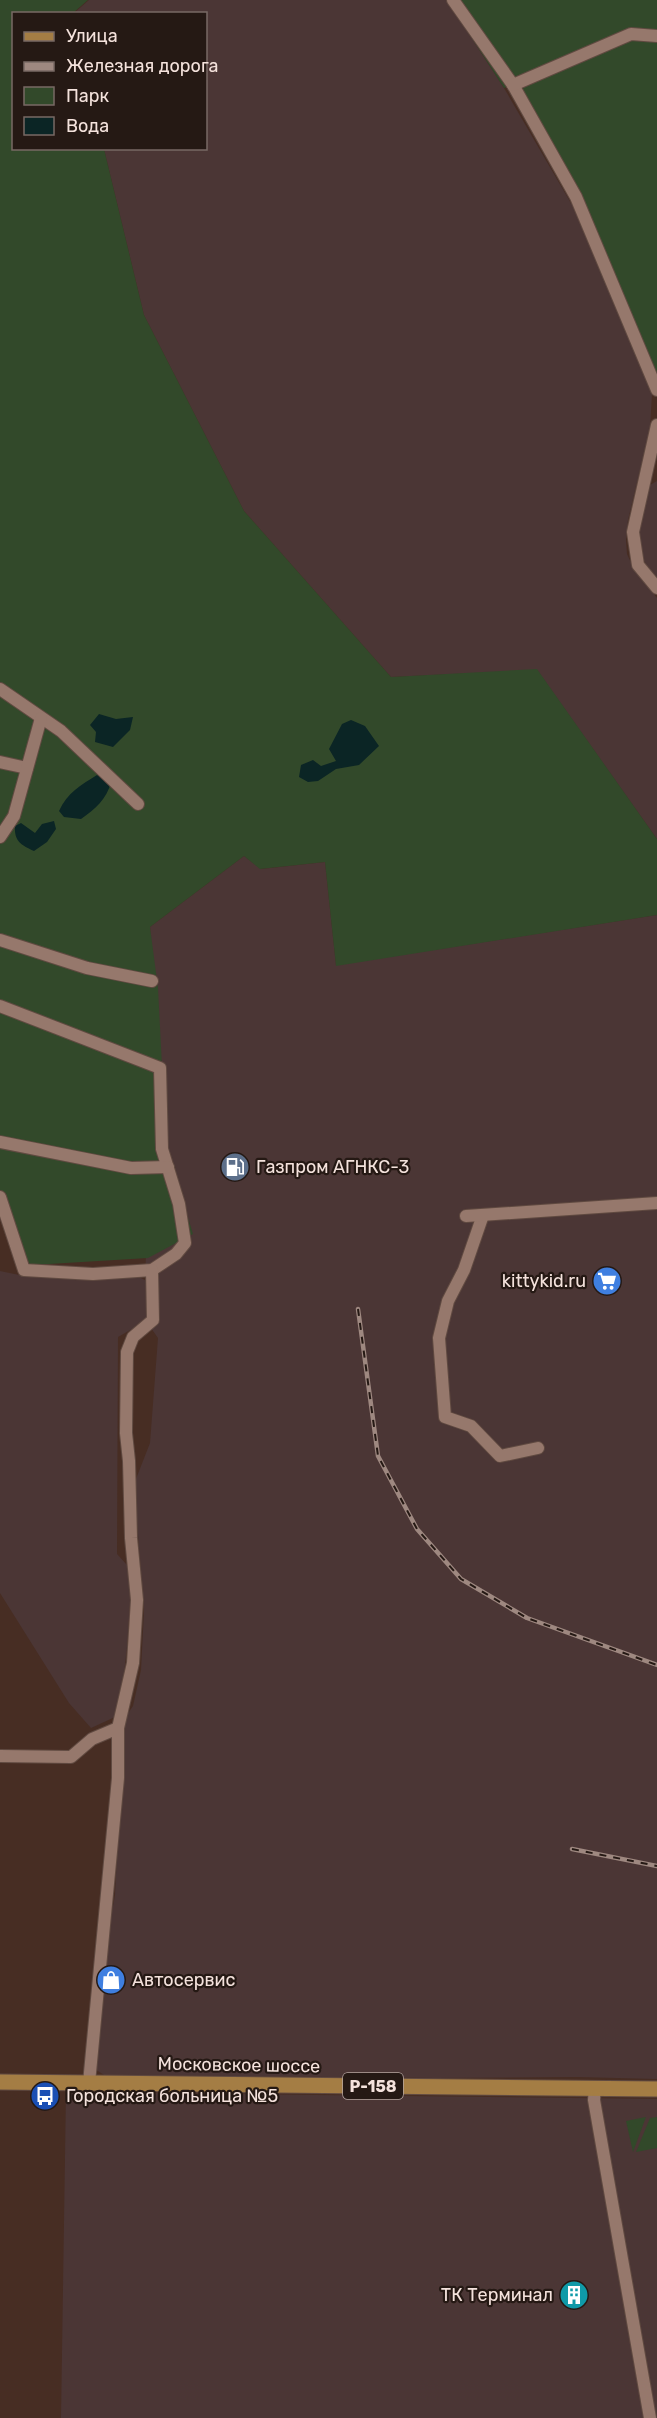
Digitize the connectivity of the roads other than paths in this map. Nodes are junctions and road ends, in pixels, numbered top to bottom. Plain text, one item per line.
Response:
1 (453, 0) edge
2 (657, 36) edge
3 (513, 85) junction
4 (657, 390) edge
5 (657, 425) edge
6 (657, 588) edge
7 (0, 689) edge
8 (41, 718) junction
9 (0, 762) edge
10 (27, 768) junction
11 (138, 804) dead end
12 (0, 837) edge
13 (0, 940) edge
14 (152, 981) dead end
15 (0, 1006) edge
16 (0, 1142) edge
17 (168, 1167) junction
18 (0, 1197) edge
19 (657, 1203) edge
20 (483, 1215) junction
21 (466, 1216) dead end
22 (152, 1270) junction
23 (538, 1448) dead end
24 (118, 1728) junction
25 (0, 1756) edge
26 (0, 2082) edge
27 (89, 2083) junction
28 (595, 2087) junction
29 (657, 2090) edge
30 (650, 2418) edge

1 - 3 street
2 - 3 street
3 - 4 street
5 - 6 street
7 - 8 street
8 - 10 street
8 - 11 street
9 - 10 street
10 - 12 street
13 - 14 street
15 - 17 street
16 - 17 street
17 - 22 street
18 - 22 street
19 - 20 street
20 - 21 street
20 - 23 street
22 - 24 street
24 - 25 street
24 - 27 street
26 - 27 main road, Московское шоссе / Р-158
27 - 28 main road, Московское шоссе / Р-158
28 - 29 main road, Московское шоссе / Р-158
28 - 30 street

